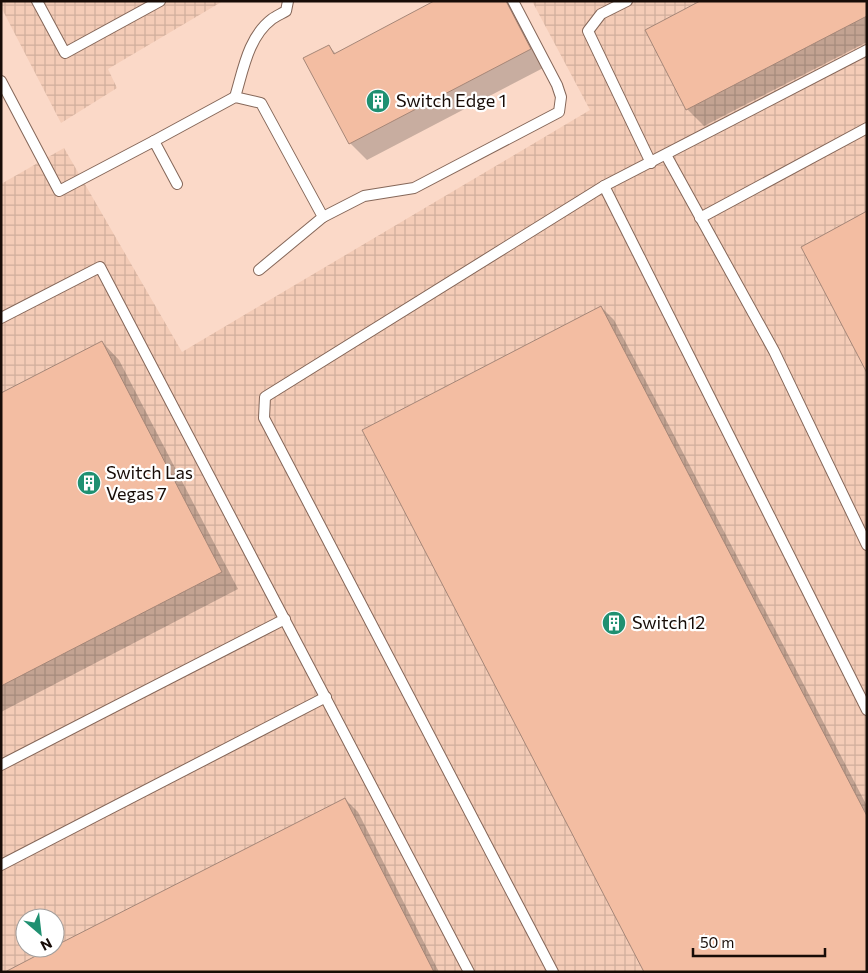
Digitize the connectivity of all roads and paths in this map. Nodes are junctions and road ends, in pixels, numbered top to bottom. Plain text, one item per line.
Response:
1 (37, 1) edge
2 (160, 1) edge
3 (288, 1) edge
4 (513, 1) edge
5 (627, 1) edge
6 (867, 50) edge
7 (1, 81) edge
8 (235, 98) junction
9 (867, 128) edge
10 (154, 141) junction
11 (666, 155) junction
12 (651, 163) junction
13 (177, 184) dead end
14 (604, 186) junction
15 (323, 217) junction
16 (700, 218) junction
17 (260, 270) dead end
18 (1, 318) edge
19 (867, 545) edge
20 (285, 619) junction
21 (326, 697) junction
22 (867, 710) edge
23 (1, 765) edge
24 (1, 865) edge
25 (469, 972) edge
26 (553, 972) edge

1 - 2 lane
3 - 8 lane
4 - 15 lane
5 - 12 lane
6 - 11 lane
7 - 10 lane
8 - 10 lane
8 - 15 lane
9 - 16 lane
10 - 13 lane
11 - 12 lane
11 - 16 lane
12 - 14 lane
14 - 22 lane
14 - 26 lane
15 - 17 lane
16 - 19 lane
18 - 20 lane
20 - 21 lane
20 - 23 lane
21 - 24 lane
21 - 25 lane

